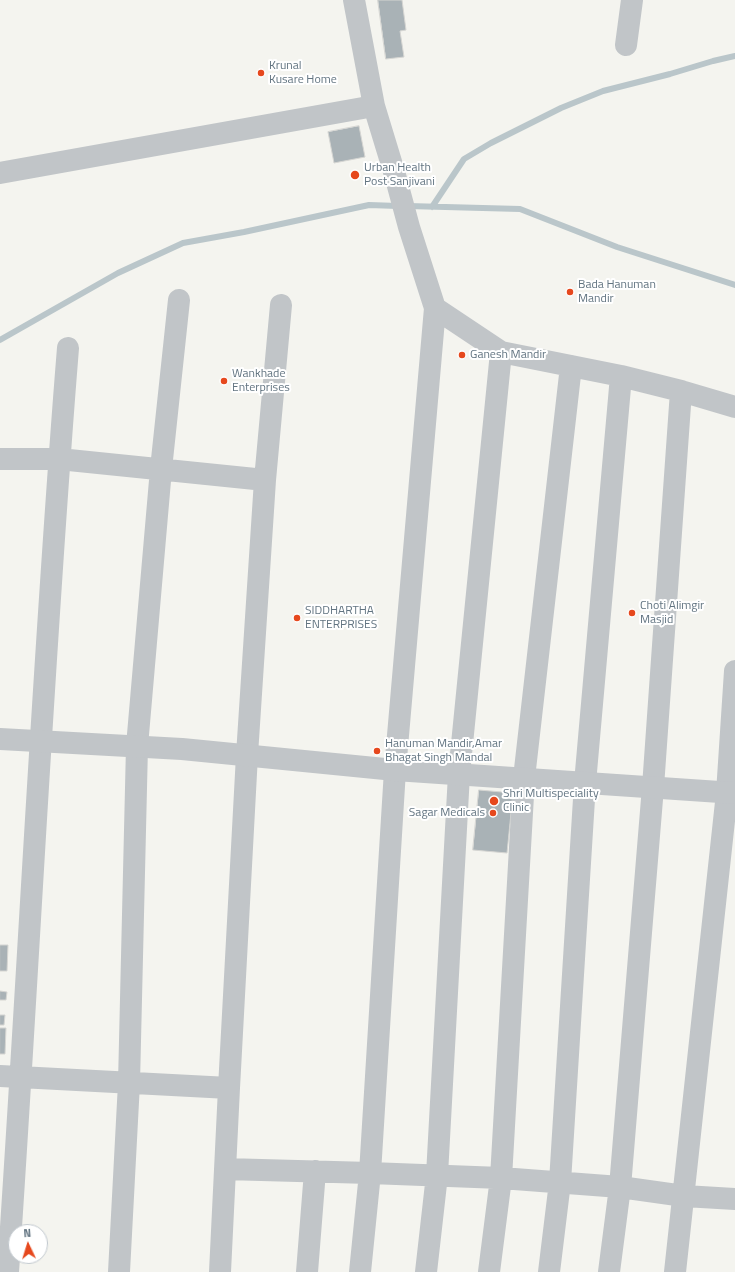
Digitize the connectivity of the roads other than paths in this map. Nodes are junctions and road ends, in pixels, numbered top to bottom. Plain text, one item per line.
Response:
1 (354, 0) edge
2 (632, 0) edge
3 (626, 45) dead end
4 (374, 106) junction
5 (0, 173) edge
6 (179, 300) dead end
7 (281, 305) dead end
8 (435, 308) junction
9 (68, 348) dead end
10 (501, 352) junction
11 (571, 366) junction
12 (622, 376) junction
13 (681, 391) junction
14 (735, 407) edge
15 (0, 459) edge
16 (59, 459) junction
17 (161, 469) junction
18 (264, 480) junction
19 (735, 670) edge
20 (0, 739) edge
21 (40, 741) junction
22 (137, 746) junction
23 (247, 755) junction
24 (394, 770) junction
25 (459, 774) junction
26 (524, 778) junction
27 (585, 783) junction
28 (653, 787) junction
29 (731, 793) edge
30 (0, 1076) edge
31 (21, 1077) junction
32 (129, 1083) junction
33 (229, 1088) junction
34 (225, 1169) junction
35 (315, 1171) junction
36 (370, 1173) junction
37 (437, 1175) junction
38 (501, 1178) junction
39 (560, 1182) junction
40 (620, 1187) junction
41 (684, 1196) junction
42 (735, 1199) edge
43 (8, 1272) edge
44 (119, 1272) edge
45 (220, 1272) edge
46 (307, 1272) edge
47 (360, 1272) edge
48 (426, 1272) edge
49 (489, 1272) edge
50 (549, 1272) edge
51 (609, 1272) edge
52 (675, 1272) edge

1 - 4 street
2 - 3 street
4 - 5 street
4 - 8 street
6 - 17 street
7 - 18 street
8 - 10 street
8 - 24 street
9 - 16 street
10 - 11 street
10 - 25 street
11 - 12 street
11 - 26 street
12 - 13 street
12 - 27 street
13 - 14 street
13 - 28 street
15 - 16 street
16 - 17 street
16 - 21 street
17 - 18 street
17 - 22 street
18 - 23 street
19 - 29 street
20 - 21 street
21 - 22 street
21 - 31 street
22 - 23 street
22 - 32 street
23 - 24 street
23 - 33 street
24 - 25 street
24 - 36 street
25 - 26 street
25 - 37 street
26 - 27 street
26 - 38 street
27 - 28 street
27 - 39 street
28 - 29 street
28 - 40 street
29 - 41 street
30 - 31 street
31 - 32 street
31 - 43 street
32 - 33 street
32 - 44 street
33 - 34 street
34 - 35 street
34 - 45 street
35 - 36 street
35 - 46 street
36 - 37 street
36 - 47 street
37 - 38 street
37 - 48 street
38 - 39 street
38 - 49 street
39 - 40 street
39 - 50 street
40 - 41 street
40 - 51 street
41 - 42 street
41 - 52 street

